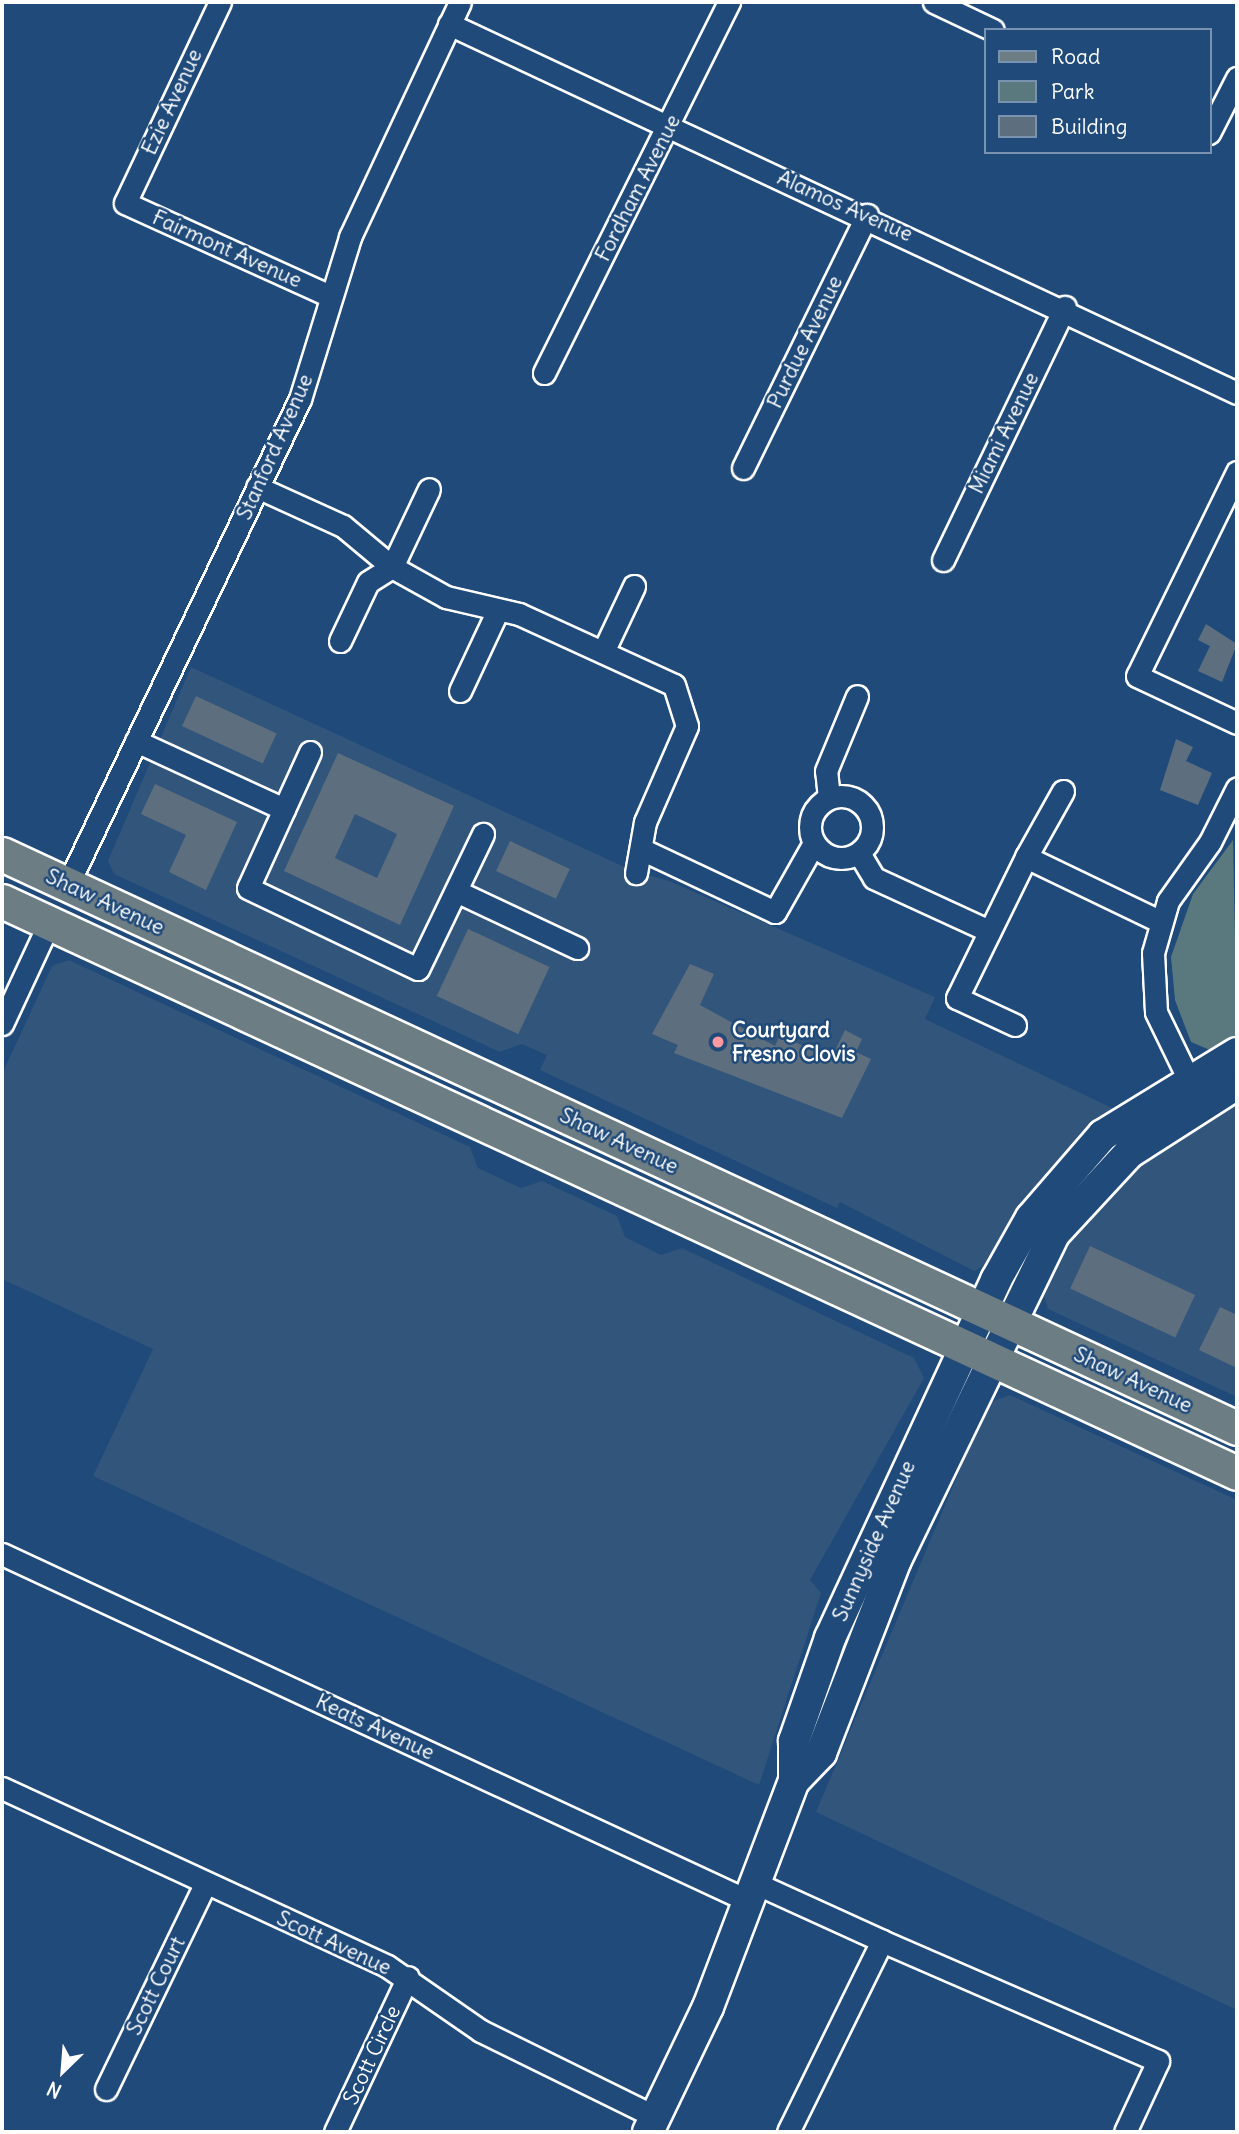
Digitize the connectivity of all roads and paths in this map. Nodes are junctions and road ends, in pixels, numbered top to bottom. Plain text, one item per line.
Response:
1 (220, 2) edge
2 (460, 2) edge
3 (729, 2) edge
4 (934, 2) edge
5 (449, 24) junction
6 (989, 28) edge
7 (1237, 78) edge
8 (669, 127) junction
9 (1211, 131) edge
10 (125, 203) joint
11 (867, 215) junction
12 (330, 296) junction
13 (1065, 307) junction
14 (544, 373) dead end
15 (1237, 393) edge
16 (743, 468) dead end
17 (1237, 472) edge
18 (257, 487) junction
19 (429, 489) dead end
20 (943, 560) dead end
21 (392, 567) junction
22 (634, 586) dead end
23 (498, 610) junction
24 (340, 640) dead end
25 (603, 652) junction
26 (460, 691) dead end
27 (857, 696) dead end
28 (1237, 723) edge
29 (136, 741) junction
30 (310, 752) dead end
31 (1237, 788) edge
32 (1063, 791) dead end
33 (829, 798) junction
34 (284, 809) junction
35 (483, 834) dead end
36 (814, 844) junction
37 (640, 849) junction
38 (859, 853) junction
39 (2, 854) edge
40 (1026, 857) junction
41 (636, 873) dead end
42 (2, 877) edge
43 (68, 884) junction
44 (456, 891) junction
45 (2, 901) edge
46 (1161, 922) junction
47 (49, 923) junction
48 (989, 931) junction
49 (577, 948) dead end
50 (273, 979) junction
51 (244, 1013) junction
52 (2, 1024) edge
53 (1015, 1025) dead end
54 (1237, 1054) edge
55 (1188, 1078) junction
56 (1237, 1084) edge
57 (545, 1106) junction
58 (512, 1138) junction
59 (1071, 1210) junction
60 (802, 1227) junction
61 (994, 1315) junction
62 (976, 1353) junction
63 (1237, 1428) edge
64 (1237, 1473) edge
65 (2, 1554) edge
66 (2, 1788) edge
67 (205, 1884) junction
68 (752, 1892) junction
69 (882, 1941) junction
70 (408, 1977) junction
71 (106, 2089) dead end
72 (652, 2124) edge
73 (335, 2132) edge
74 (788, 2132) edge
75 (1125, 2132) edge

1 - 10 street, Ezie Avenue
2 - 5 street, Stanford Avenue
3 - 8 street, Fordham Avenue
4 - 6 street
5 - 8 street, Alamos Avenue
5 - 12 street, Stanford Avenue
7 - 9 street
8 - 11 street, Alamos Avenue
8 - 14 street, Fordham Avenue
10 - 12 street, Fairmont Avenue
11 - 13 street, Alamos Avenue
11 - 16 street, Purdue Avenue
12 - 18 street, Stanford Avenue
13 - 15 street, Alamos Avenue
13 - 20 street, Miami Avenue
17 - 28 street
18 - 21 street
18 - 29 street, Stanford Avenue
19 - 21 street
21 - 23 street
21 - 24 street
22 - 25 street
23 - 25 street
23 - 26 street
25 - 37 street
27 - 33 street
29 - 34 street
29 - 43 street, Stanford Avenue
30 - 34 street
31 - 46 street
32 - 40 street
33 - 36 street
33 - 38 street
34 - 44 street
35 - 44 street
36 - 37 street
36 - 38 street
37 - 41 street
38 - 48 street
39 - 43 main road, Shaw Avenue
40 - 46 street
40 - 48 street
42 - 43 main road
43 - 50 main road, Shaw Avenue
44 - 49 street
45 - 47 main road, Shaw Avenue
46 - 55 street
47 - 50 main road
47 - 51 main road, Shaw Avenue
47 - 52 street
48 - 53 street
50 - 57 main road, Shaw Avenue
51 - 57 main road
51 - 58 main road, Shaw Avenue
54 - 55 main road
55 - 59 main road
55 - 61 main road
56 - 59 main road
57 - 60 main road, Shaw Avenue
58 - 60 main road
58 - 62 main road, Shaw Avenue
59 - 61 main road
60 - 61 main road, Shaw Avenue
61 - 62 main road, Sunnyside Avenue
61 - 63 main road, Shaw Avenue
62 - 64 main road, Shaw Avenue
62 - 68 main road, Sunnyside Avenue
65 - 68 street, Keats Avenue
66 - 67 street, Scott Avenue
67 - 70 street, Scott Avenue
67 - 71 street, Scott Court
68 - 69 street, Keats Avenue
68 - 72 main road, Sunnyside Avenue
69 - 74 street
69 - 75 street, Keats Avenue
70 - 72 street, Scott Avenue
70 - 73 street, Scott Circle

